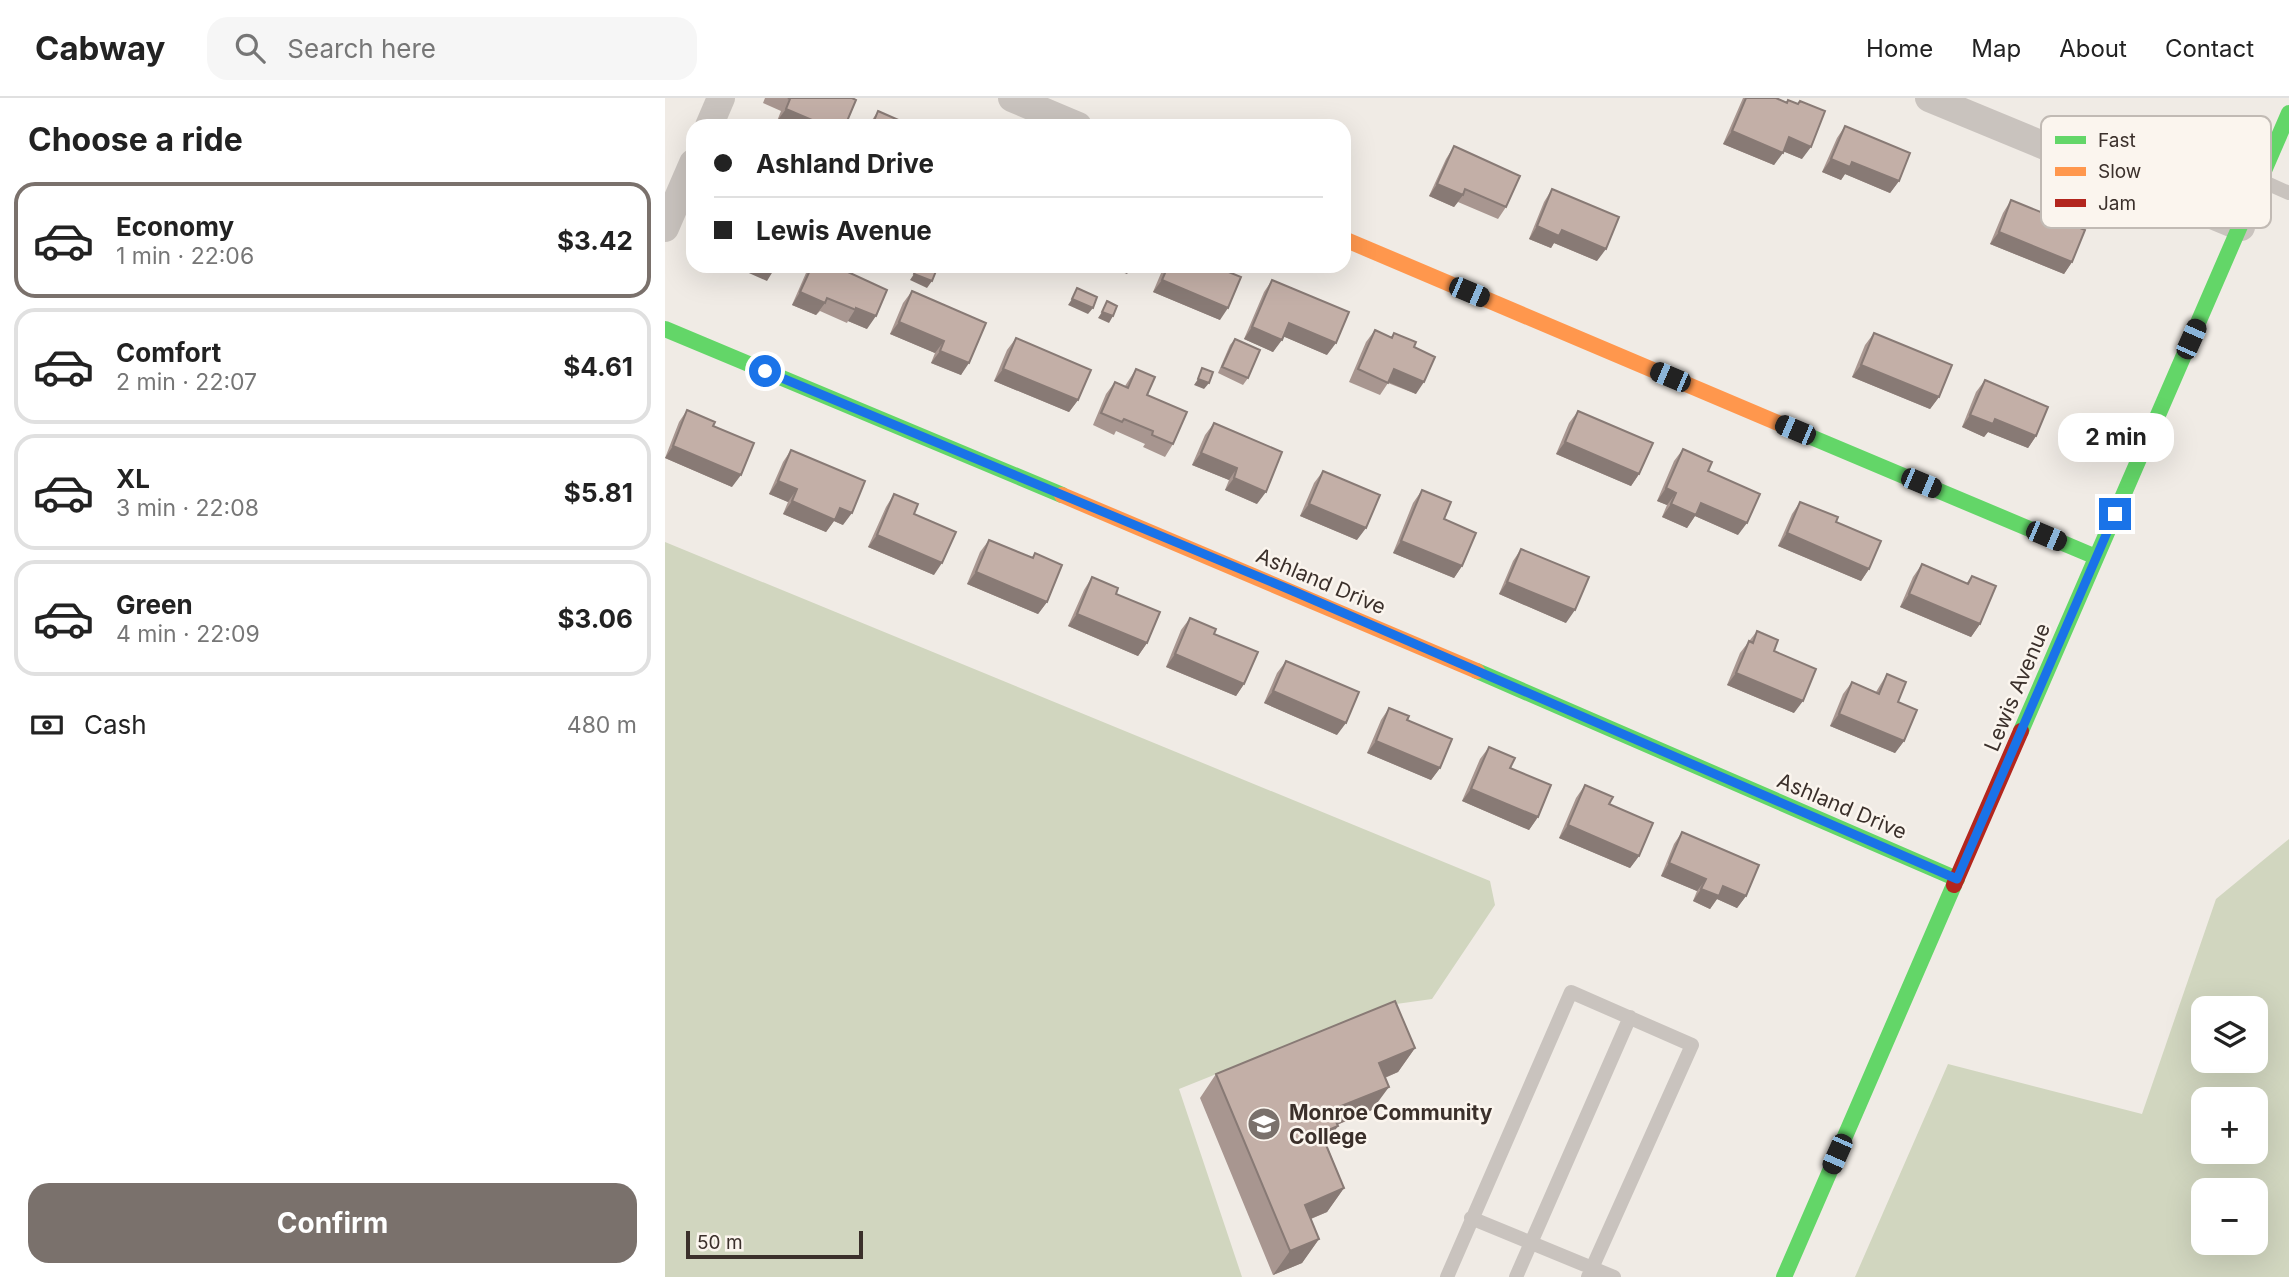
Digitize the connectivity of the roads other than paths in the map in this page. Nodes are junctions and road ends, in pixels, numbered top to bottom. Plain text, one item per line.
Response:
1 (721, 98) edge
2 (1012, 98) edge
3 (1929, 98) edge
4 (2289, 113) edge
5 (712, 119) edge
6 (1062, 119) edge
7 (2041, 145) edge
8 (2271, 157) edge
9 (686, 179) edge
10 (2271, 185) edge
11 (2289, 193) edge
12 (665, 228) edge
13 (2241, 228) edge
14 (1351, 242) edge
15 (665, 330) edge
16 (2096, 557) junction
17 (1957, 879) junction
18 (1630, 1017) junction
19 (1471, 1218) junction
20 (1531, 1241) junction
21 (1590, 1272) edge
22 (1447, 1277) edge
23 (1516, 1277) edge
24 (1614, 1277) edge
25 (1784, 1277) edge

1 - 5 street
2 - 6 street
3 - 7 street
4 - 8 street, Lewis Avenue
9 - 12 street
10 - 11 lane
13 - 16 street, Lewis Avenue
14 - 16 street
15 - 17 street, Ashland Drive
16 - 17 street, Lewis Avenue
17 - 25 street, Lewis Avenue
18 - 19 lane
18 - 20 lane
18 - 21 lane
19 - 20 lane
19 - 22 lane
20 - 21 lane
20 - 23 lane
21 - 24 lane

